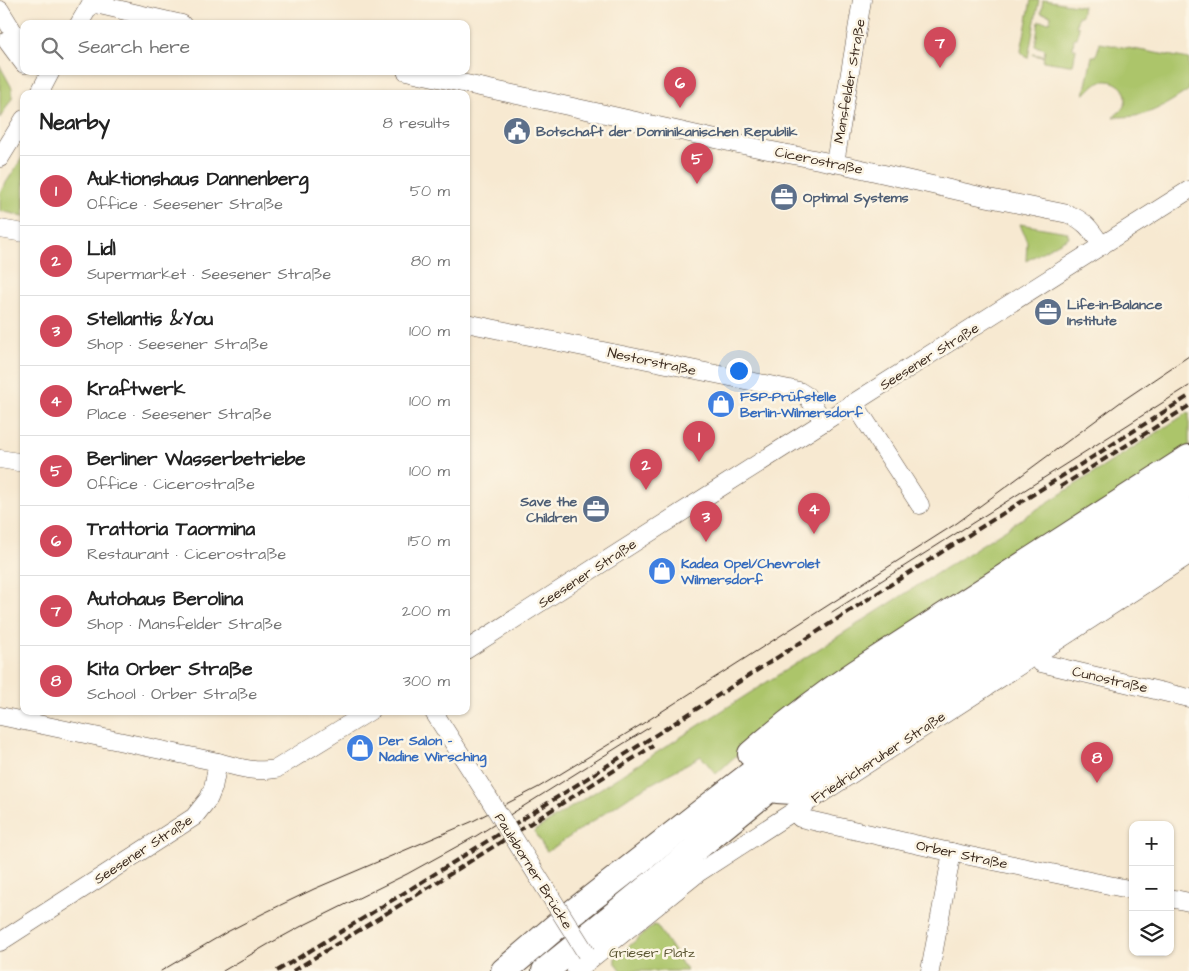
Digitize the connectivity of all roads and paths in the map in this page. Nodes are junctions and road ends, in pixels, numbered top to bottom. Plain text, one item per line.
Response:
1 (862, 0) edge
2 (92, 2) edge
3 (0, 10) edge
4 (81, 20) edge
5 (166, 20) edge
6 (0, 30) edge
7 (20, 42) edge
8 (20, 58) edge
9 (425, 75) edge
10 (20, 125) edge
11 (0, 158) edge
12 (835, 163) junction
13 (1189, 190) edge
14 (0, 229) edge
15 (20, 232) edge
16 (1102, 246) junction
17 (470, 324) edge
18 (854, 403) junction
19 (824, 422) junction
20 (1189, 458) edge
21 (0, 459) edge
22 (20, 462) edge
23 (1189, 483) edge
24 (920, 505) dead end
25 (1189, 510) edge
26 (1189, 536) edge
27 (1189, 555) edge
28 (470, 647) edge
29 (1036, 655) junction
30 (1189, 698) edge
31 (363, 715) edge
32 (436, 715) edge
33 (0, 716) edge
34 (218, 762) junction
35 (768, 790) junction
36 (703, 811) junction
37 (794, 811) junction
38 (952, 852) junction
39 (1129, 889) edge
40 (1174, 899) edge
41 (1189, 902) edge
42 (0, 942) edge
43 (592, 961) edge
44 (504, 971) edge
45 (545, 971) edge
46 (576, 971) edge
47 (930, 971) edge

1 - 12 street, Mansfelder Straße
2 - 4 street
2 - 5 street
3 - 7 street
6 - 8 street
9 - 12 street, Cicerostraße
10 - 11 street
12 - 16 street, Cicerostraße
13 - 16 street, Seesener Straße
14 - 15 street
16 - 18 street, Seesener Straße
17 - 19 street, Nestorstraße
18 - 19 street, Seesener Straße
18 - 24 street
19 - 28 street, Seesener Straße
20 - 36 highway
21 - 22 street
23 - 36 highway
25 - 35 highway
26 - 35 highway
27 - 29 street, Friedrichsruher Straße
29 - 30 street, Cunostraße
29 - 37 street, Friedrichsruher Straße
31 - 34 street
32 - 43 street, Paulsborner Brücke, bridge
33 - 34 street
34 - 42 street, Seesener Straße
35 - 45 highway
36 - 44 highway
37 - 38 street, Orber Straße
37 - 43 street, Friedrichsruher Straße
38 - 39 street, Orber Straße
38 - 47 street
40 - 41 street
43 - 46 street, Friedrichsruher Straße

